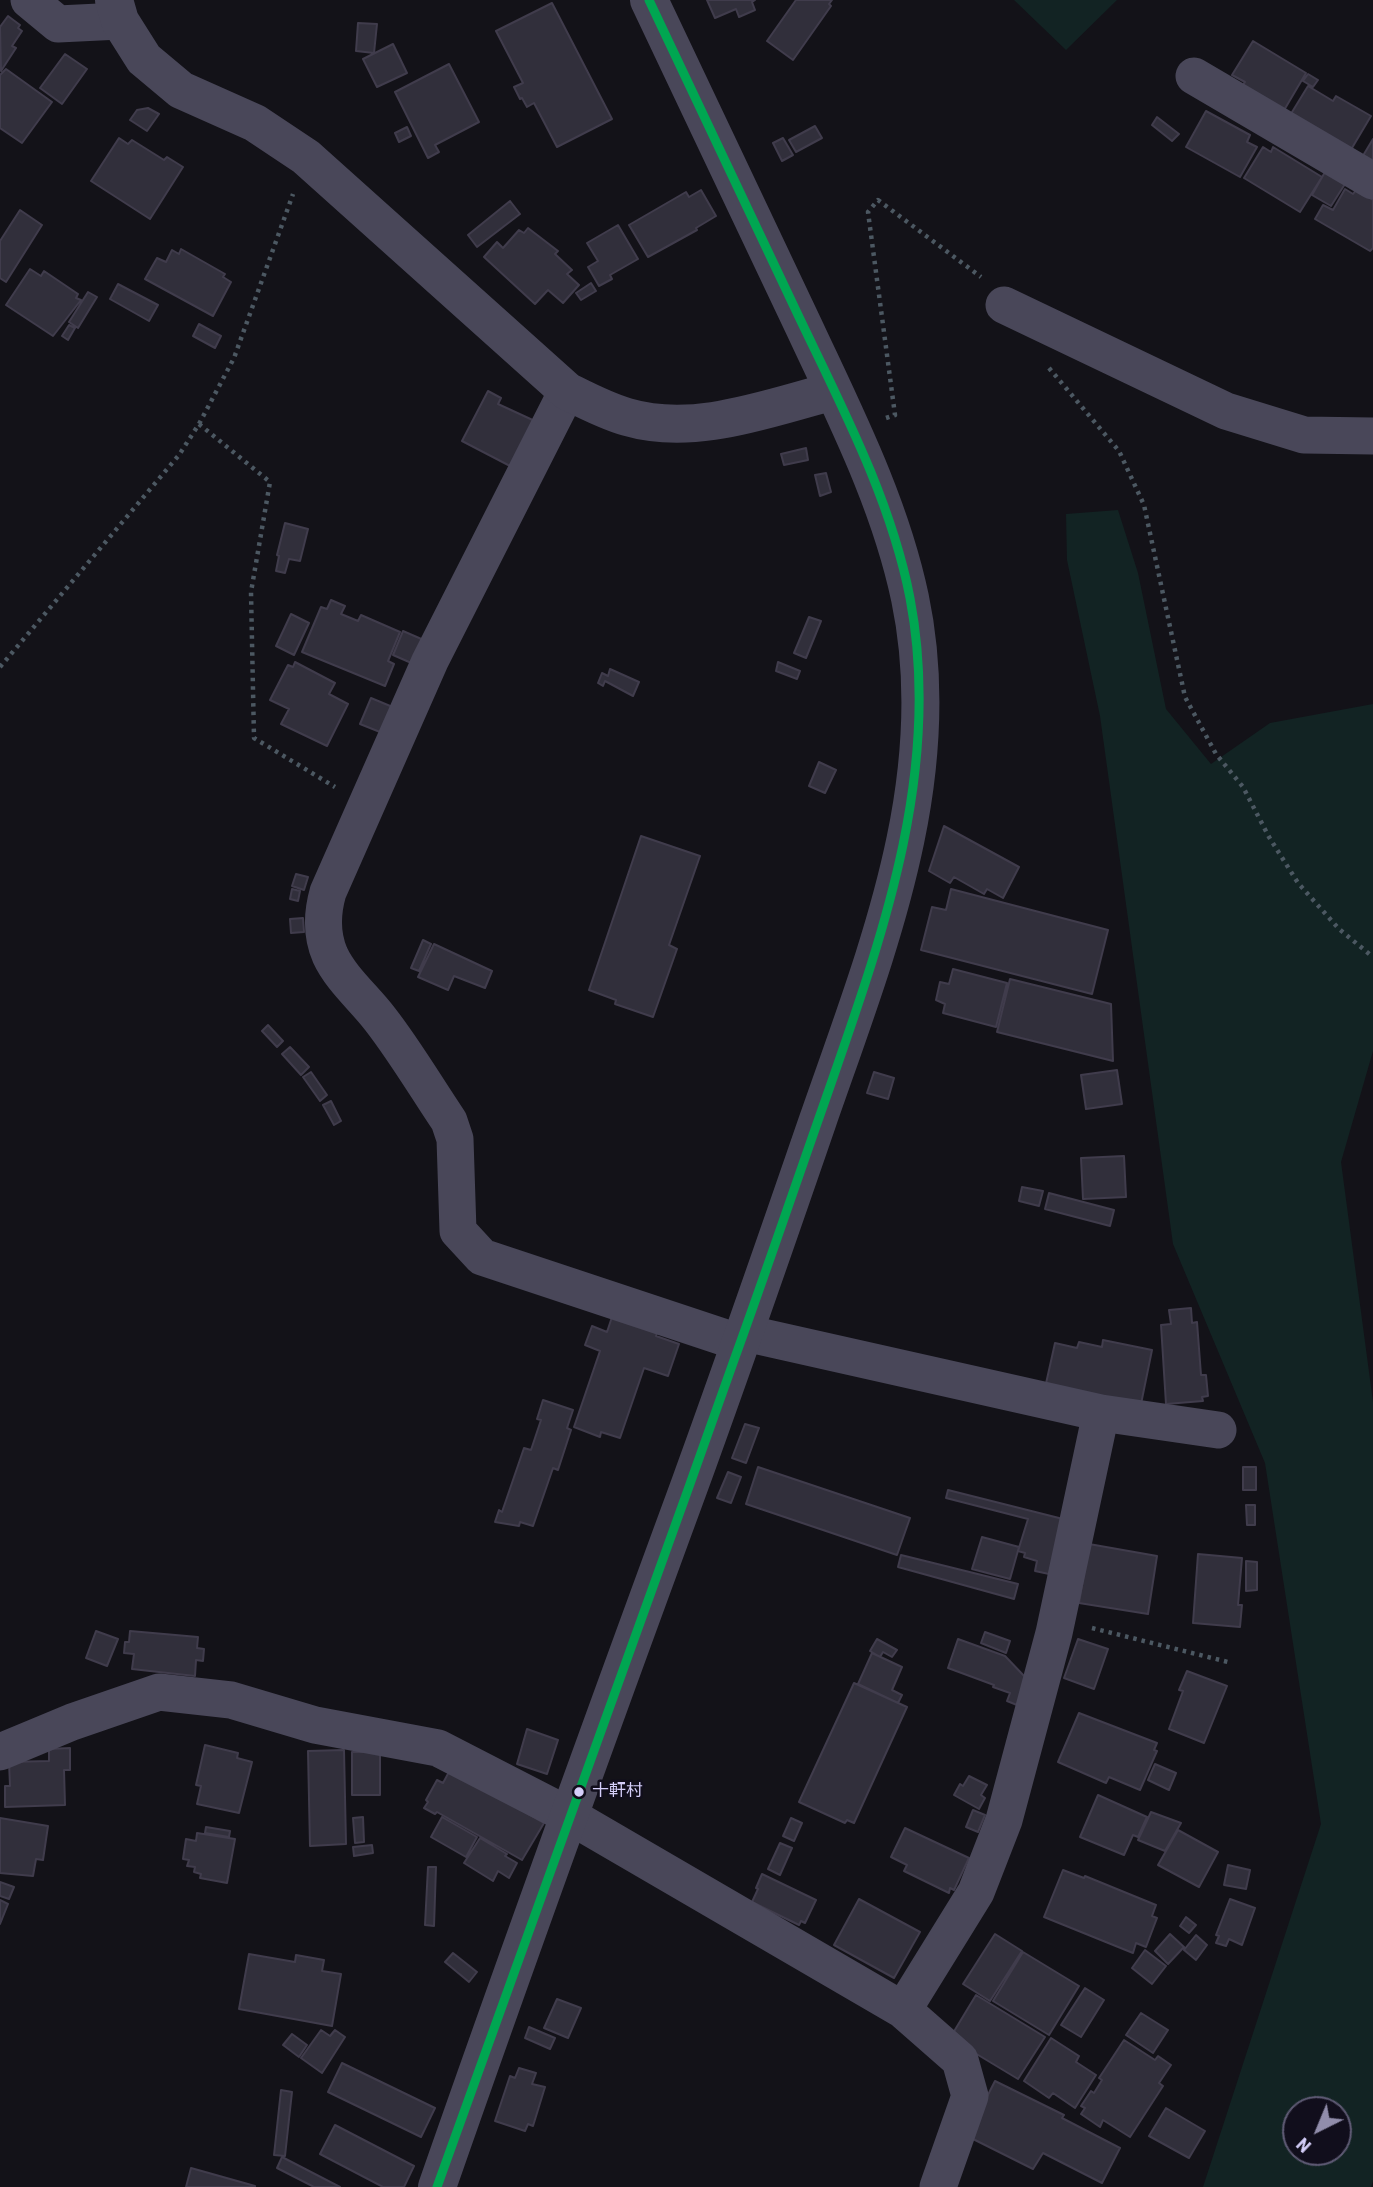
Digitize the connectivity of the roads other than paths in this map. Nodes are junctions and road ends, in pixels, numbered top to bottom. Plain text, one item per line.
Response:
1 (29, 0) edge
2 (649, 0) edge
3 (117, 10) edge
4 (1195, 76) dead end
5 (1373, 181) edge
6 (996, 293) road end
7 (567, 391) junction
8 (834, 391) junction
9 (1373, 436) edge
10 (745, 1333) junction
11 (1101, 1413) junction
12 (1217, 1430) dead end
13 (0, 1752) edge
14 (568, 1815) junction
15 (903, 2010) junction
16 (437, 2187) edge
17 (938, 2187) edge

1 - 3 street
2 - 8 street
3 - 7 street
4 - 5 street
6 - 9 street
7 - 8 street
7 - 10 street
8 - 10 street
10 - 11 street
10 - 14 street
11 - 12 street
11 - 15 street
13 - 14 street
14 - 15 street
14 - 16 street
15 - 17 street

